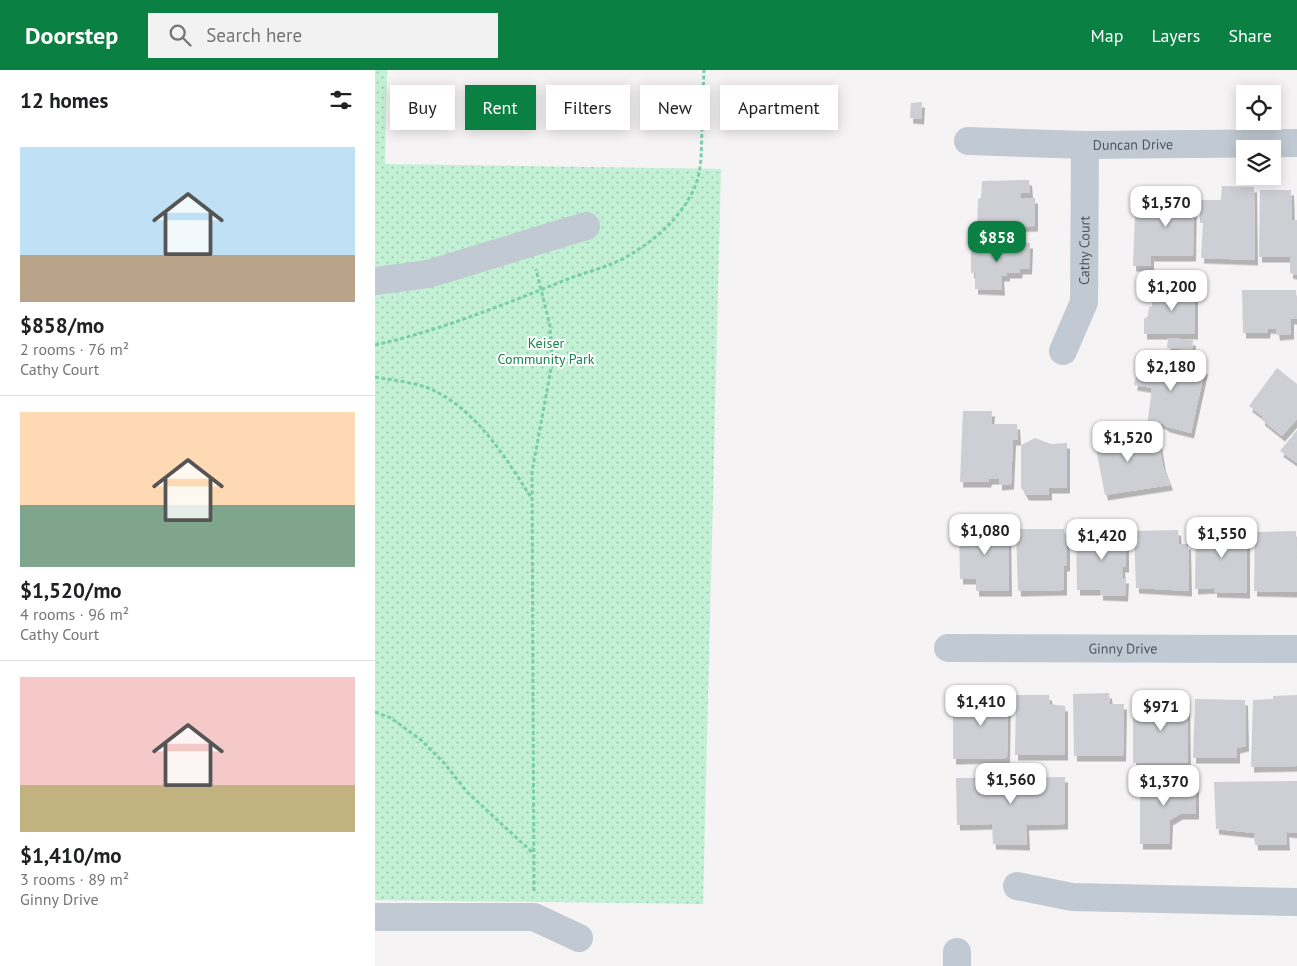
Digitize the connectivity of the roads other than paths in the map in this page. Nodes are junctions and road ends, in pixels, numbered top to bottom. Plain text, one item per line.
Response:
1 (968, 142) dead end
2 (1297, 143) edge
3 (1085, 145) junction
4 (586, 226) dead end
5 (375, 281) edge
6 (1063, 351) dead end
7 (948, 648) dead end
8 (1297, 649) edge
9 (1017, 886) dead end
10 (1297, 902) edge
11 (375, 917) edge
12 (579, 938) dead end

1 - 3 street, Duncan Drive
2 - 3 street, Duncan Drive
3 - 6 street, Cathy Court
4 - 5 street
7 - 8 street, Ginny Drive
9 - 10 street
11 - 12 street

